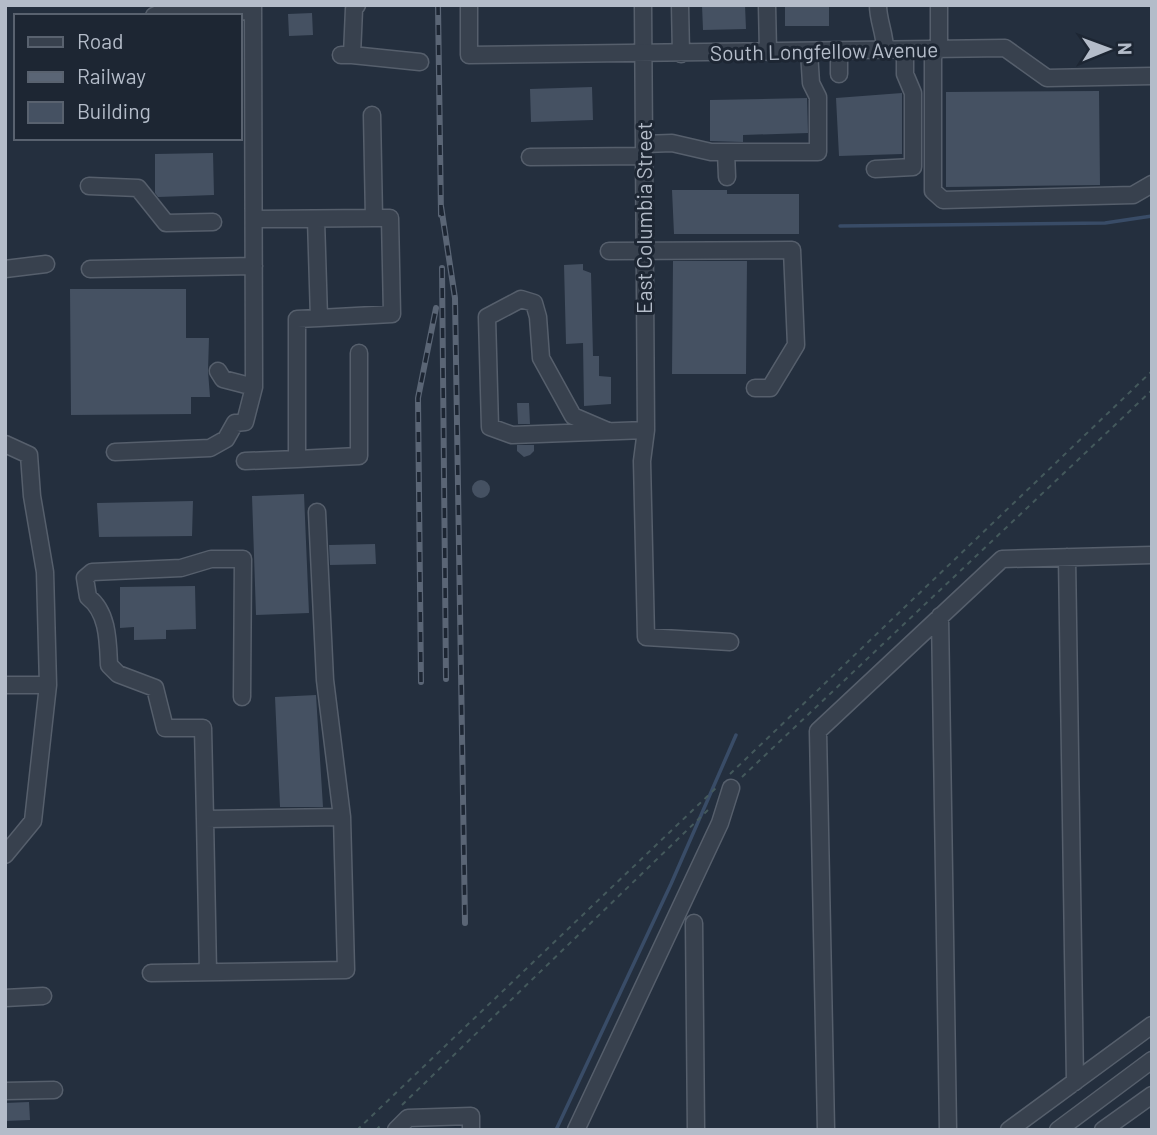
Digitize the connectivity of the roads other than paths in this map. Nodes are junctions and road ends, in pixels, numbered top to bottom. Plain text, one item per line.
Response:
1 (469, 5) edge
2 (643, 5) edge
3 (680, 5) edge
4 (767, 5) edge
5 (877, 5) edge
6 (939, 5) edge
7 (353, 7) edge
8 (253, 8) edge
9 (157, 14) edge
10 (216, 14) edge
11 (885, 50) junction
12 (905, 50) junction
13 (936, 50) junction
14 (839, 51) junction
15 (768, 52) junction
16 (809, 52) junction
17 (681, 54) junction
18 (643, 55) junction
19 (420, 62) dead end
20 (839, 74) dead end
21 (1152, 76) edge
22 (372, 115) dead end
23 (246, 135) edge
24 (644, 150) junction
25 (726, 152) junction
26 (530, 157) dead end
27 (875, 169) dead end
28 (727, 177) dead end
29 (1152, 184) edge
30 (89, 186) dead end
31 (374, 218) junction
32 (254, 219) junction
33 (316, 219) junction
34 (213, 222) dead end
35 (645, 249) junction
36 (609, 251) dead end
37 (46, 264) dead end
38 (254, 266) junction
39 (5, 269) edge
40 (89, 269) dead end
41 (319, 318) junction
42 (359, 353) dead end
43 (218, 371) dead end
44 (254, 387) junction
45 (755, 388) dead end
46 (646, 430) junction
47 (608, 431) junction
48 (5, 444) edge
49 (115, 453) dead end
50 (297, 459) junction
51 (246, 461) dead end
52 (317, 512) dead end
53 (1152, 555) edge
54 (1067, 557) junction
55 (940, 616) junction
56 (730, 642) dead end
57 (5, 685) edge
58 (48, 685) junction
59 (242, 697) dead end
60 (731, 788) road end
61 (342, 817) junction
62 (205, 819) junction
63 (5, 855) edge
64 (694, 923) dead end
65 (208, 972) junction
66 (151, 973) dead end
67 (43, 996) dead end
68 (5, 998) edge
69 (1152, 1025) edge
70 (1152, 1060) edge
71 (1075, 1082) junction
72 (54, 1090) dead end
73 (5, 1091) edge
74 (1152, 1095) edge
75 (391, 1125) edge
76 (1106, 1129) edge
77 (471, 1130) edge
78 (576, 1130) edge
79 (696, 1130) edge
80 (826, 1130) edge
81 (948, 1130) edge
82 (1009, 1130) edge
83 (1058, 1130) edge

1 - 18 street, South Longfellow Avenue
2 - 18 street, East Columbia Street
3 - 17 street
4 - 15 street
5 - 11 street
6 - 13 street
7 - 19 street
8 - 10 street
8 - 23 street
9 - 10 street
11 - 12 street, South Longfellow Avenue
11 - 14 street, South Longfellow Avenue
12 - 13 street, South Longfellow Avenue
12 - 27 street
13 - 21 street, South Longfellow Avenue
13 - 29 street
14 - 16 street, South Longfellow Avenue
14 - 20 street
15 - 16 street, South Longfellow Avenue
15 - 17 street, South Longfellow Avenue
16 - 25 street
17 - 18 street, South Longfellow Avenue
18 - 24 street, East Columbia Street
22 - 31 street
23 - 32 street
24 - 25 street
24 - 26 street
24 - 35 street, East Columbia Street
25 - 28 street
30 - 34 street
31 - 33 street
31 - 41 street
32 - 33 street
32 - 38 street
33 - 41 street
35 - 36 street
35 - 45 street
35 - 46 street, East Columbia Street
37 - 39 street
38 - 40 street
38 - 44 street
41 - 50 street
42 - 50 street
43 - 44 street
44 - 49 street
46 - 47 street
46 - 56 street, East Columbia Street
47 - 47 street
48 - 58 street
50 - 51 street
52 - 61 street
53 - 54 street
54 - 55 street
54 - 71 street
55 - 80 street
55 - 81 street
57 - 58 street
58 - 63 street
59 - 62 street
60 - 78 street
61 - 62 street
61 - 65 street
62 - 65 street
64 - 79 street
65 - 66 street
67 - 68 street
69 - 71 street
70 - 83 street
71 - 82 street
72 - 73 street
74 - 76 street
75 - 77 street

